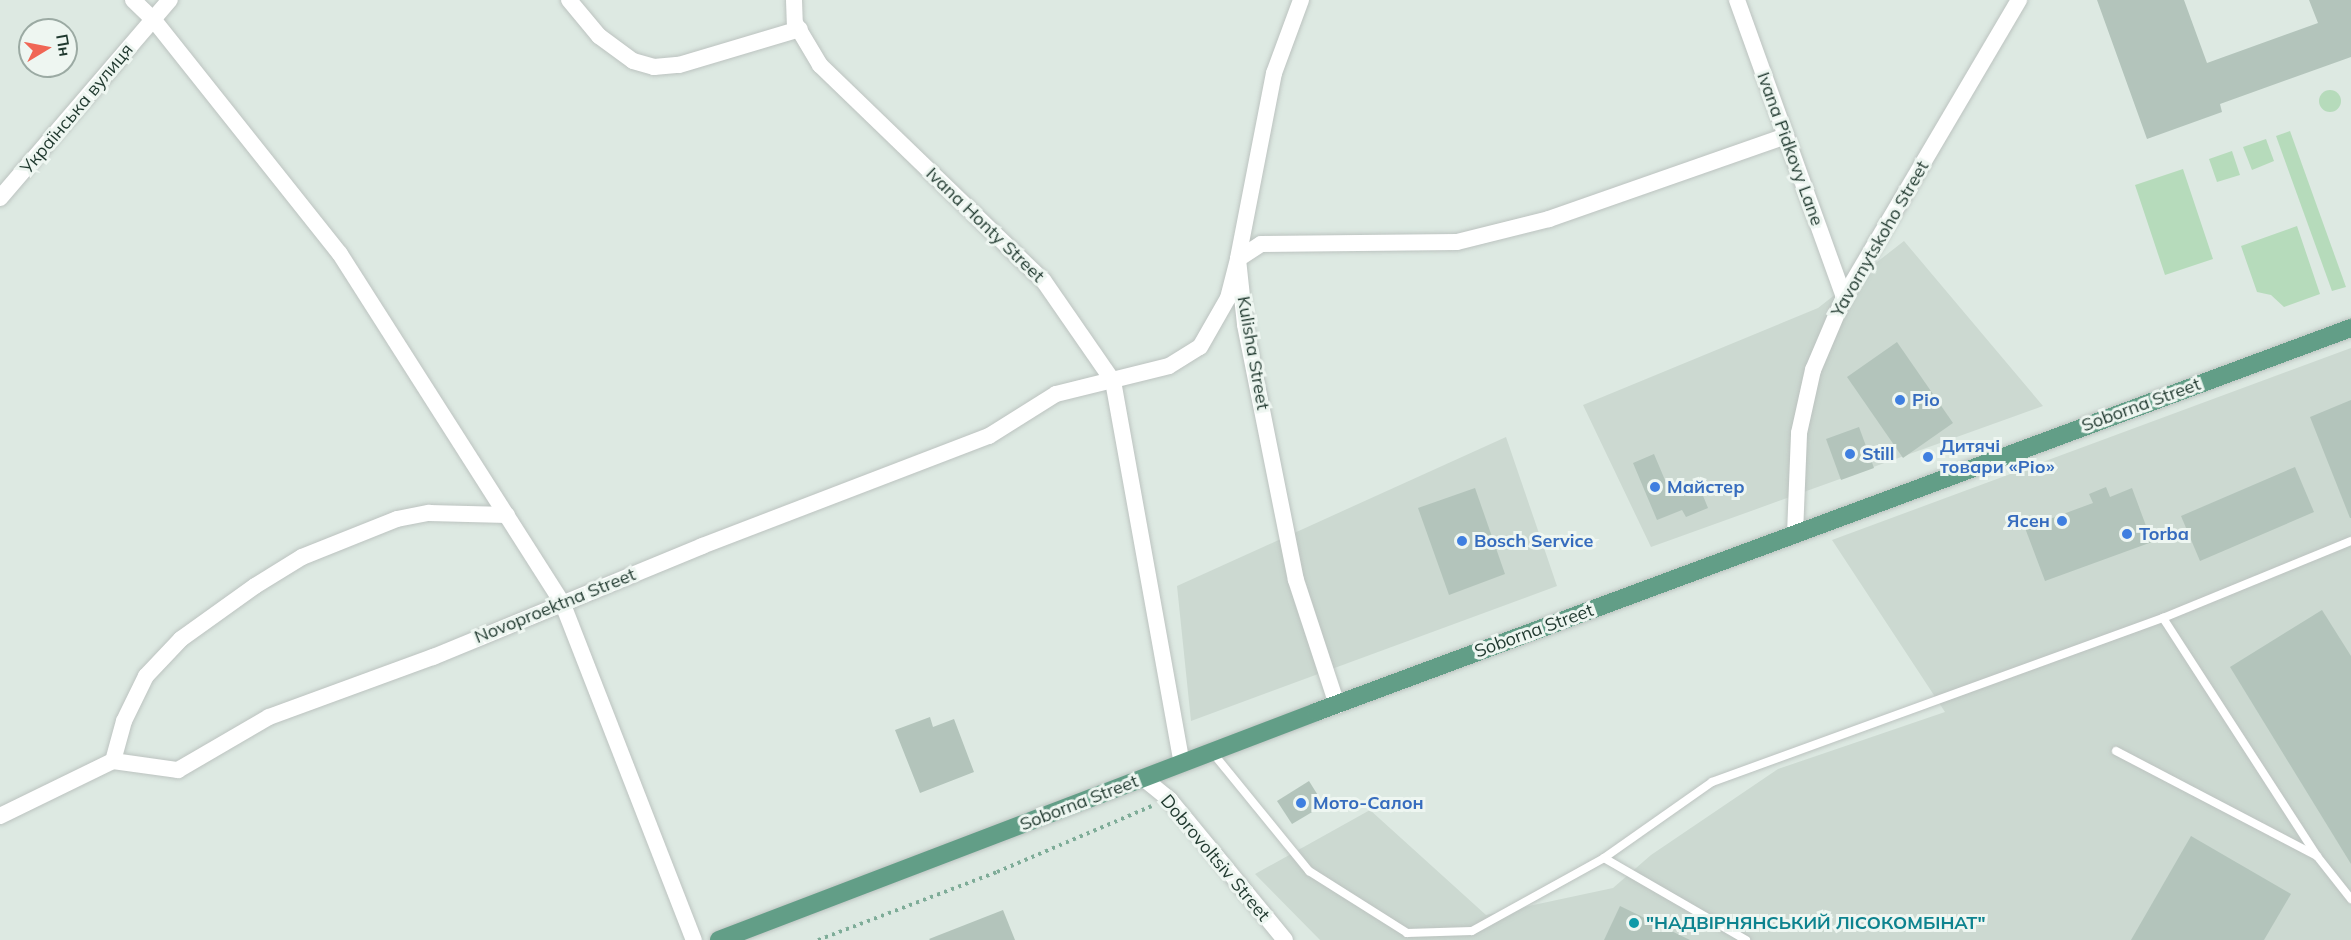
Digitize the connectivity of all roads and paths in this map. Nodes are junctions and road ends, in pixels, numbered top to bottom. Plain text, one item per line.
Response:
1 (132, 0) edge
2 (170, 0) edge
3 (569, 0) edge
4 (794, 0) edge
5 (1737, 0) edge
6 (2019, 0) edge
7 (1296, 2) edge
8 (153, 19) junction
9 (800, 29) junction
10 (1786, 136) junction
11 (0, 198) edge
12 (1238, 259) junction
13 (1844, 297) junction
14 (2351, 328) edge
15 (1113, 381) junction
16 (507, 515) junction
17 (1795, 534) junction
18 (2351, 542) edge
19 (562, 602) junction
20 (2163, 618) junction
21 (1337, 705) junction
22 (2116, 751) dead end
23 (1212, 752) junction
24 (113, 761) junction
25 (1182, 763) junction
26 (1143, 778) junction
27 (1170, 800) junction
28 (0, 816) edge
29 (2317, 856) junction
30 (1604, 858) junction
31 (2351, 898) edge
32 (694, 940) edge
33 (719, 940) edge
34 (818, 940) edge
35 (1285, 940) edge
36 (1746, 940) edge

1 - 8 street
2 - 8 street, Українська вулиця
3 - 9 street
4 - 9 street, Ivana Honty Street
5 - 10 street, Ivana Pidkovy Lane
6 - 13 street, Yavornytskoho Street
7 - 12 street, Kulisha Street
8 - 11 street, Українська вулиця
8 - 16 street
9 - 15 street, Ivana Honty Street
10 - 12 street
10 - 13 street, Ivana Pidkovy Lane
12 - 15 street, Novoproektna Street
12 - 21 street, Kulisha Street
13 - 17 street, Yavornytskoho Street
14 - 17 main road, Soborna Street
15 - 19 street, Novoproektna Street
15 - 25 street, Ivana Honty Street
16 - 19 street
16 - 24 street
17 - 21 main road, Soborna Street
18 - 20 lane
19 - 24 street, Novoproektna Street
19 - 32 street
20 - 29 lane
20 - 30 lane
21 - 23 main road, Soborna Street
22 - 29 lane
23 - 25 main road, Soborna Street
23 - 30 lane
24 - 28 street
25 - 26 main road, Soborna Street
26 - 27 street, Dobrovoltsiv Street
26 - 33 main road, Soborna Street
27 - 34 path
27 - 35 street, Dobrovoltsiv Street
29 - 31 lane
30 - 36 lane

